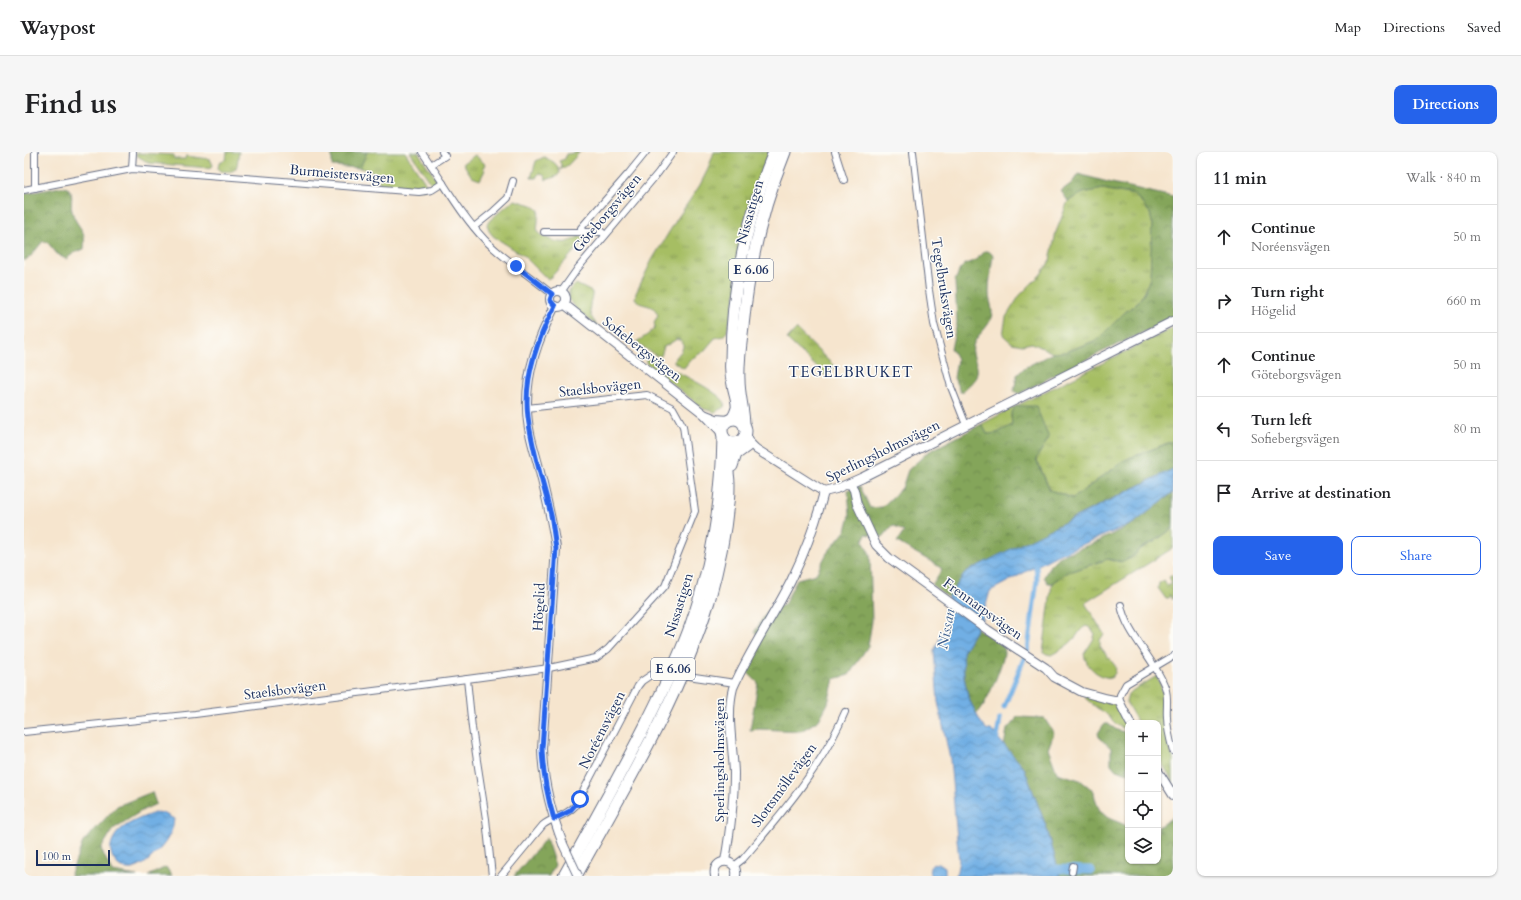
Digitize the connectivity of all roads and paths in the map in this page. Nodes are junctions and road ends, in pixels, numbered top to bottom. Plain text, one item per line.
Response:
1 (35, 152) edge
2 (133, 152) edge
3 (422, 152) edge
4 (442, 152) edge
5 (646, 152) edge
6 (673, 152) edge
7 (774, 152) edge
8 (785, 152) edge
9 (835, 152) edge
10 (913, 152) edge
11 (431, 165) junction
12 (132, 169) junction
13 (513, 180) dead end
14 (844, 180) dead end
15 (444, 183) junction
16 (35, 188) junction
17 (24, 190) edge
18 (474, 227) junction
19 (544, 232) dead end
20 (581, 232) junction
21 (605, 235) junction
22 (561, 292) junction
23 (552, 294) junction
24 (564, 304) junction
25 (555, 306) junction
26 (1173, 321) edge
27 (527, 408) junction
28 (704, 414) junction
29 (730, 420) junction
30 (966, 425) junction
31 (745, 430) junction
32 (722, 435) junction
33 (743, 446) junction
34 (850, 483) junction
35 (824, 492) junction
36 (1121, 605) dead end
37 (1173, 656) edge
38 (1155, 667) junction
39 (549, 668) junction
40 (666, 674) dead end
41 (688, 676) dead end
42 (467, 679) junction
43 (735, 683) junction
44 (1170, 693) edge
45 (1119, 701) junction
46 (845, 712) dead end
47 (1128, 720) edge
48 (24, 732) edge
49 (1171, 739) edge
50 (1173, 751) edge
51 (1161, 776) edge
52 (1173, 795) edge
53 (554, 819) junction
54 (725, 861) junction
55 (734, 866) junction
56 (492, 876) edge
57 (501, 876) edge
58 (564, 876) edge
59 (577, 876) edge
60 (715, 876) edge
61 (736, 876) edge

1 - 16 street
2 - 12 street
3 - 11 street
4 - 11 street
5 - 20 street
6 - 21 street, Göteborgsvägen
7 - 29 highway, Nissastigen / E 6.06
8 - 31 highway, Nissastigen / E 6.06
9 - 14 street
10 - 30 street, Tegelbruksvägen
11 - 15 street
12 - 15 street, Burmeistersvägen
12 - 16 street, Burmeistersvägen
13 - 18 street
15 - 18 street
16 - 17 street, Burmeistersvägen
18 - 23 street
19 - 20 street
20 - 21 street
21 - 22 street, Göteborgsvägen
22 - 23 street
22 - 24 street
23 - 25 street
24 - 25 street
24 - 28 street, Sofiebergsvägen
25 - 27 street, Högelid
26 - 30 street, Sperlingsholmsvägen
27 - 39 street, Högelid
27 - 39 street, Staelsbovägen
28 - 29 street, Sofiebergsvägen
28 - 32 street, Sofiebergsvägen
29 - 31 highway
29 - 32 highway, E 6.06
30 - 34 street, Sperlingsholmsvägen
31 - 33 highway, E 6.06
31 - 33 street
32 - 33 highway
32 - 58 highway, Nissastigen / E 6.06
33 - 35 street
33 - 59 highway, Nissastigen / E 6.06
34 - 35 street, Sperlingsholmsvägen
34 - 45 street, Frennarpsvägen
35 - 43 street, Sperlingsholmsvägen
36 - 38 street
37 - 38 street
38 - 44 street
38 - 45 street
39 - 42 street, Staelsbovägen
39 - 53 street, Högelid
40 - 53 street, Noréensvägen
41 - 43 street
42 - 48 street, Staelsbovägen
42 - 56 street
43 - 54 street, Sperlingsholmsvägen
44 - 49 street
45 - 47 street
46 - 55 street, Slottsmöllevägen
49 - 50 street
51 - 52 street
53 - 57 street, Noréensvägen
53 - 59 street, Högelid, bridge
54 - 55 street
54 - 60 street
55 - 61 street

